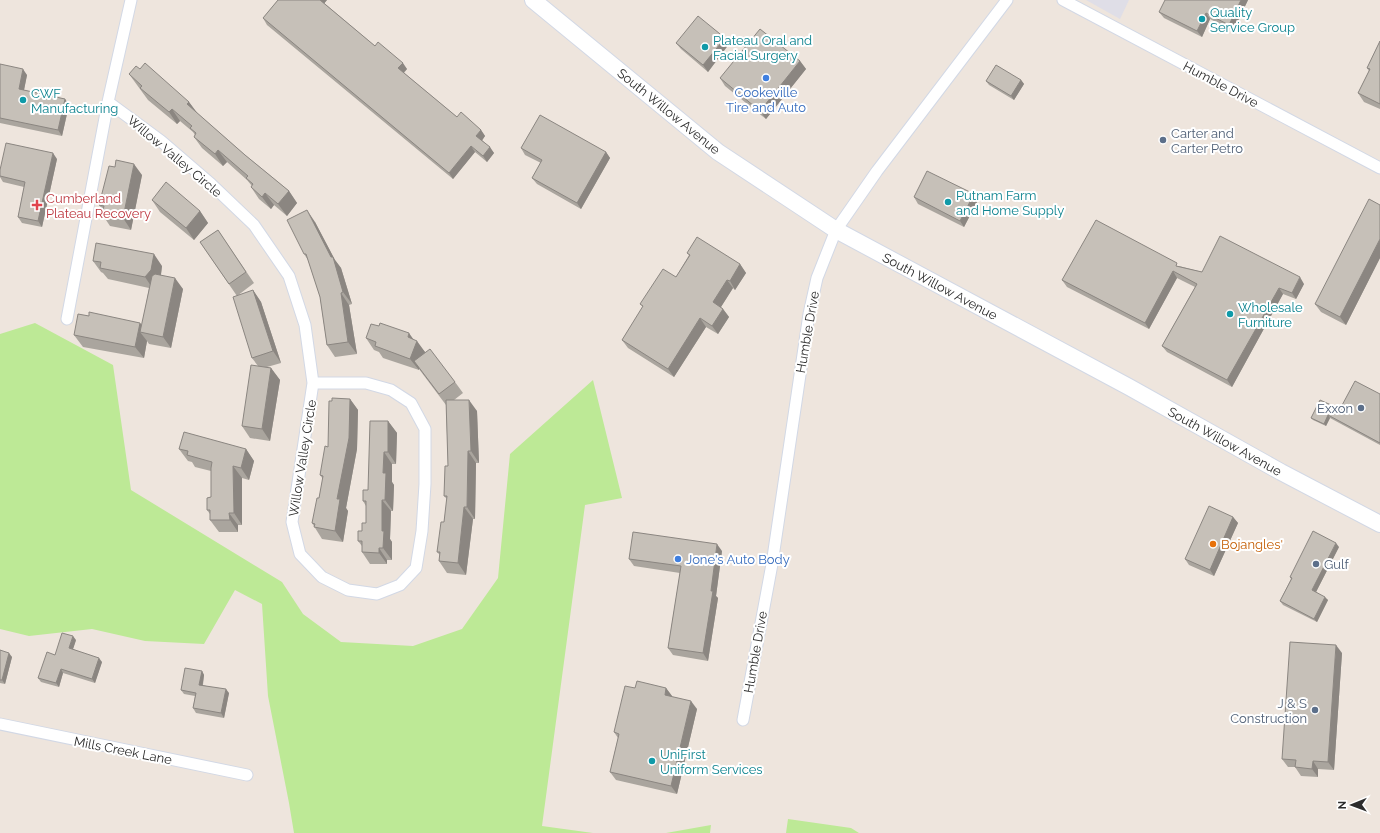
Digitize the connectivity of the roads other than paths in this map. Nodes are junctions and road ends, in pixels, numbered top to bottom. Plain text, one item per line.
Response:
1 (131, 0) edge
2 (533, 0) edge
3 (1007, 0) edge
4 (1062, 0) edge
5 (108, 102) junction
6 (1380, 168) edge
7 (836, 230) junction
8 (66, 320) dead end
9 (313, 384) junction
10 (1376, 519) edge
11 (743, 720) dead end
12 (0, 724) edge
13 (247, 774) dead end

1 - 5 street
2 - 7 main road, South Willow Avenue
3 - 7 street, Humble Drive
4 - 6 street, Humble Drive
5 - 8 street
5 - 9 street, Willow Valley Circle
7 - 10 main road, South Willow Avenue
7 - 11 street, Humble Drive
9 - 9 street, Willow Valley Circle
12 - 13 street, Mills Creek Lane

